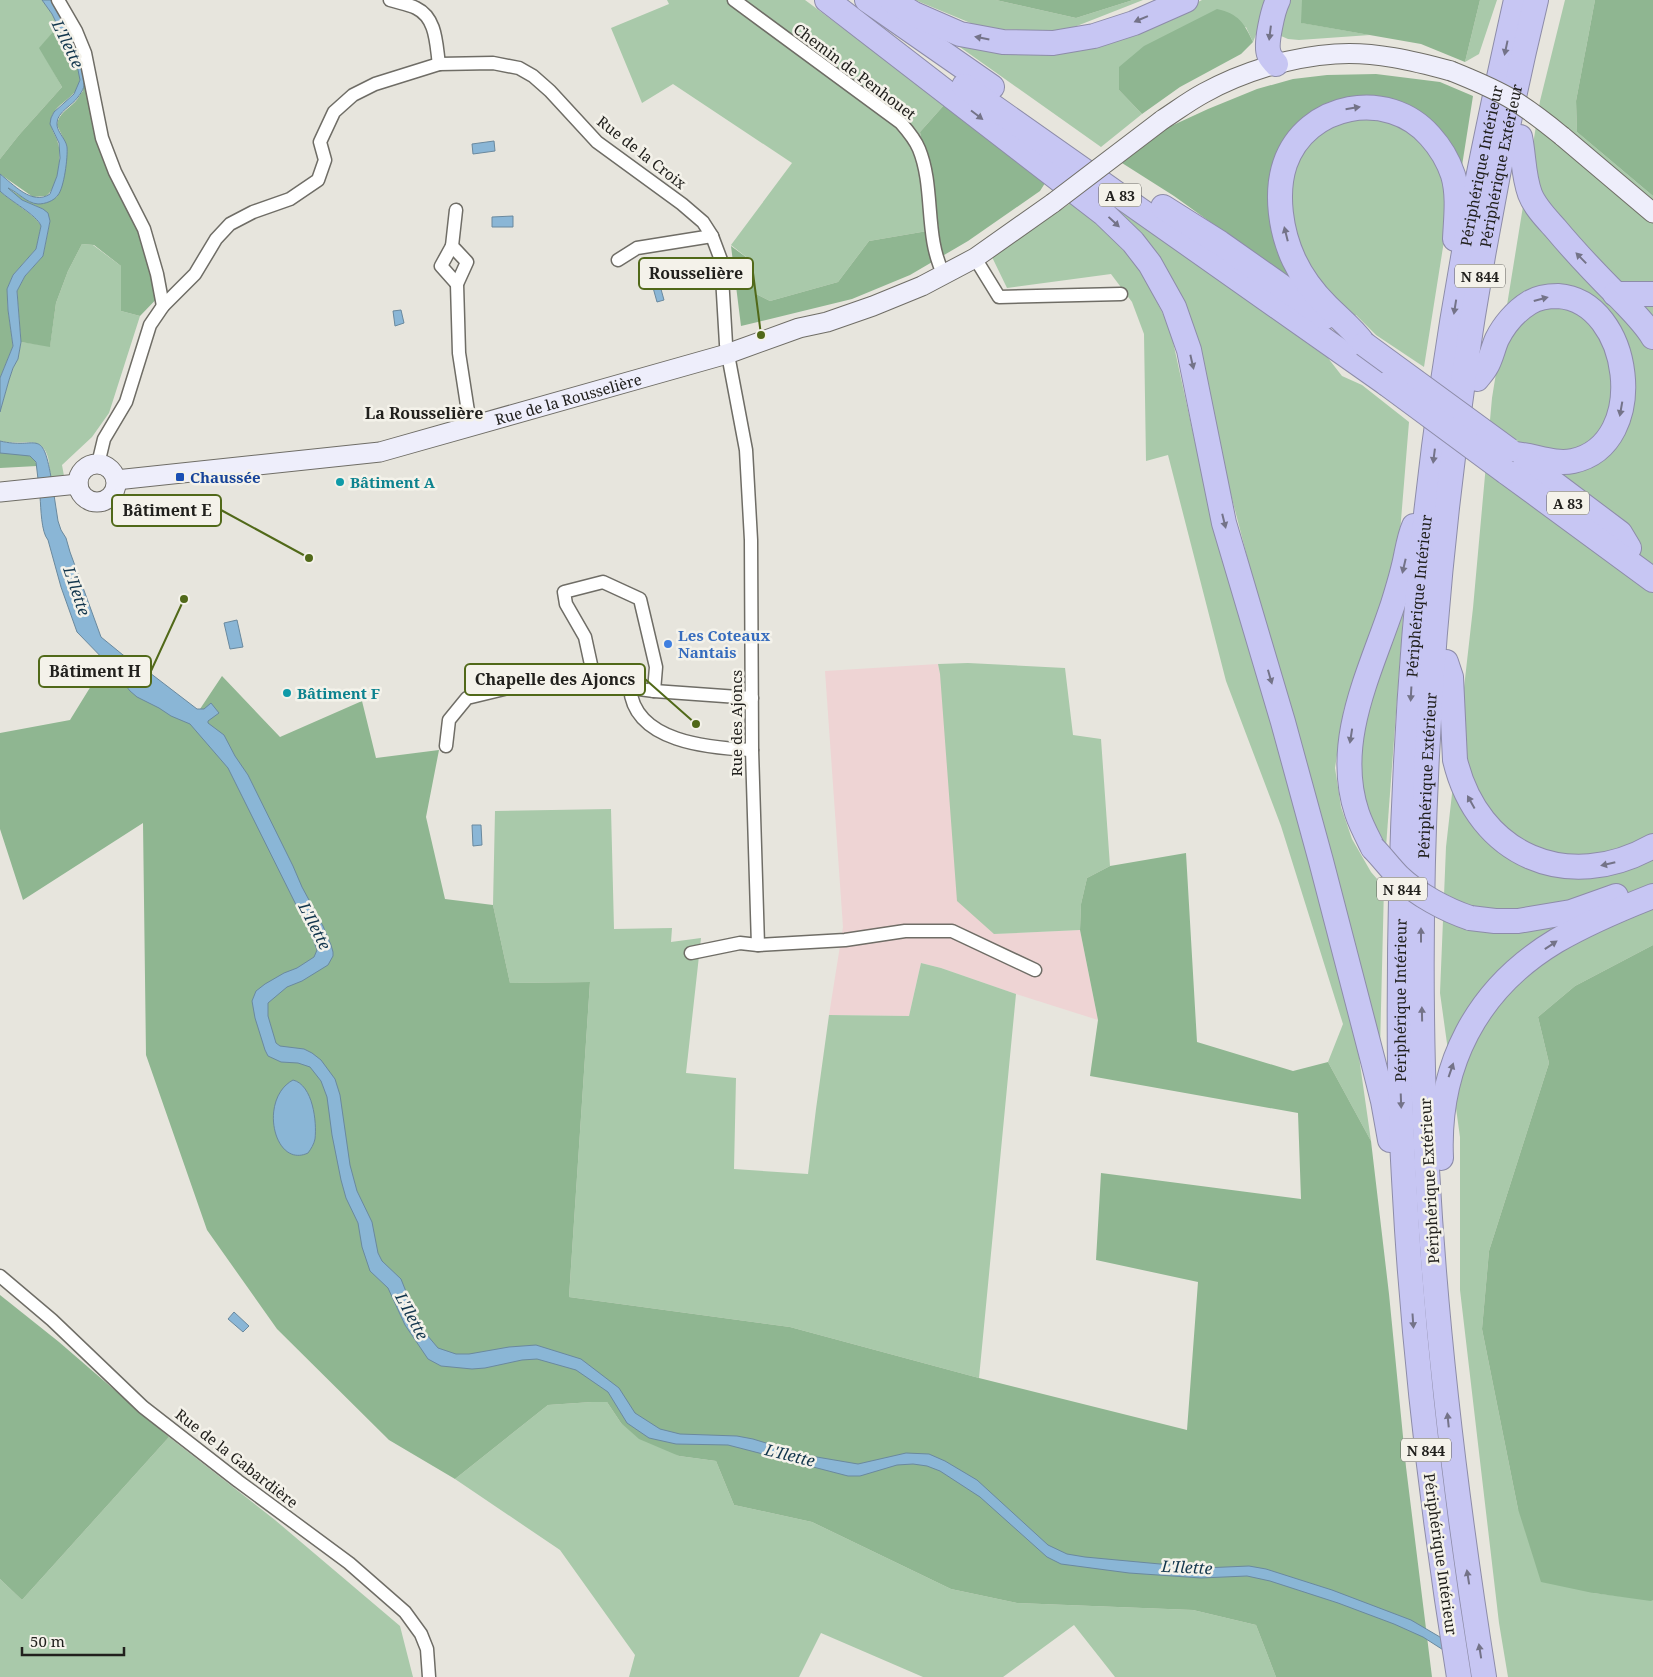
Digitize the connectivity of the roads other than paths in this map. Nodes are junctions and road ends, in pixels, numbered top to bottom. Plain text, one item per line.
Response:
1 (58, 0) edge
2 (390, 0) edge
3 (734, 0) edge
4 (827, 0) edge
5 (891, 0) edge
6 (1186, 0) edge
7 (1278, 0) edge
8 (853, 3) edge
9 (1528, 5) edge
10 (439, 64) junction
11 (1276, 64) junction
12 (1520, 137) junction
13 (1159, 204) junction
14 (456, 210) dead end
15 (1653, 213) edge
16 (712, 236) junction
17 (452, 246) junction
18 (975, 258) junction
19 (1463, 259) junction
20 (618, 260) dead end
21 (944, 275) junction
22 (457, 284) junction
23 (1121, 294) dead end
24 (1615, 294) junction
25 (1653, 294) edge
26 (163, 306) junction
27 (1653, 337) edge
28 (1364, 344) junction
29 (728, 354) junction
30 (1388, 379) junction
31 (1477, 379) junction
32 (472, 425) junction
33 (1509, 458) junction
34 (98, 464) junction
35 (116, 480) junction
36 (78, 484) junction
37 (0, 492) edge
38 (1428, 506) junction
39 (1618, 546) junction
40 (1653, 566) edge
41 (1653, 580) edge
42 (1653, 593) edge
43 (1446, 662) junction
44 (595, 683) junction
45 (630, 688) junction
46 (654, 691) junction
47 (752, 698) junction
48 (446, 746) dead end
49 (752, 750) junction
50 (1424, 819) junction
51 (1653, 846) edge
52 (1653, 882) edge
53 (1653, 896) edge
54 (758, 945) junction
55 (690, 953) dead end
56 (1035, 970) dead end
57 (1430, 1220) junction
58 (1410, 1272) junction
59 (0, 1276) edge
60 (429, 1677) edge
61 (1459, 1677) edge
62 (1484, 1677) edge

1 - 26 street
2 - 10 street
3 - 21 street, Chemin de Penhouet
4 -> 58 highway
6 -> 5 highway
7 -> 11 highway
8 - 13 highway, A 83
8 - 30 highway, A 83
9 - 12 highway
9 -> 19 highway, Périphérique Intérieur / N 844
9 - 50 highway, Périphérique Extérieur / N 844
10 - 16 street, Rue de la Croix
10 - 26 street, Rue de la Croix
11 - 15 street, Rue de la Rousselière, bridge
11 - 18 street, Rue de la Rousselière, bridge
24 -> 12 highway
12 - 31 highway
13 - 28 highway
13 - 30 highway, A 83
14 - 17 street
16 - 20 street
16 - 29 street, Rue de la Croix
17 - 22 street
17 - 22 street
18 - 21 street, Rue de la Rousselière
18 - 23 street
28 -> 19 highway
19 -> 38 highway, Périphérique Intérieur / N 844
21 - 29 street, Rue de la Rousselière
22 - 32 street
24 - 25 highway
24 - 27 highway
26 - 34 street, Rue de la Croix
28 - 33 highway, bridge
29 - 32 street, Rue de la Rousselière
29 - 47 street, Rue des Ajoncs
30 - 33 highway, A 83, bridge
31 -> 33 highway
31 - 43 highway
32 - 35 street, Rue de la Rousselière
33 - 39 highway, A 83
34 - 35 street
34 - 36 street
35 - 36 street
36 - 37 street
38 -> 52 highway, bridge
38 -> 58 highway, Périphérique Intérieur / N 844
39 - 40 highway, A 83
39 - 41 highway, A 83
39 - 42 highway
43 - 50 highway
51 -> 43 highway
44 - 45 street
44 - 46 street
44 - 48 street
45 - 46 street
45 - 49 street
46 - 47 street
47 - 49 street, Rue des Ajoncs
49 - 54 street, Rue des Ajoncs
57 -> 50 highway, Périphérique Extérieur / N 844
57 -> 53 highway
54 - 55 street
54 - 56 street
62 -> 57 highway, Périphérique Extérieur / N 844
58 -> 61 highway, Périphérique Intérieur / N 844
59 - 60 street, Rue de la Gabardière

